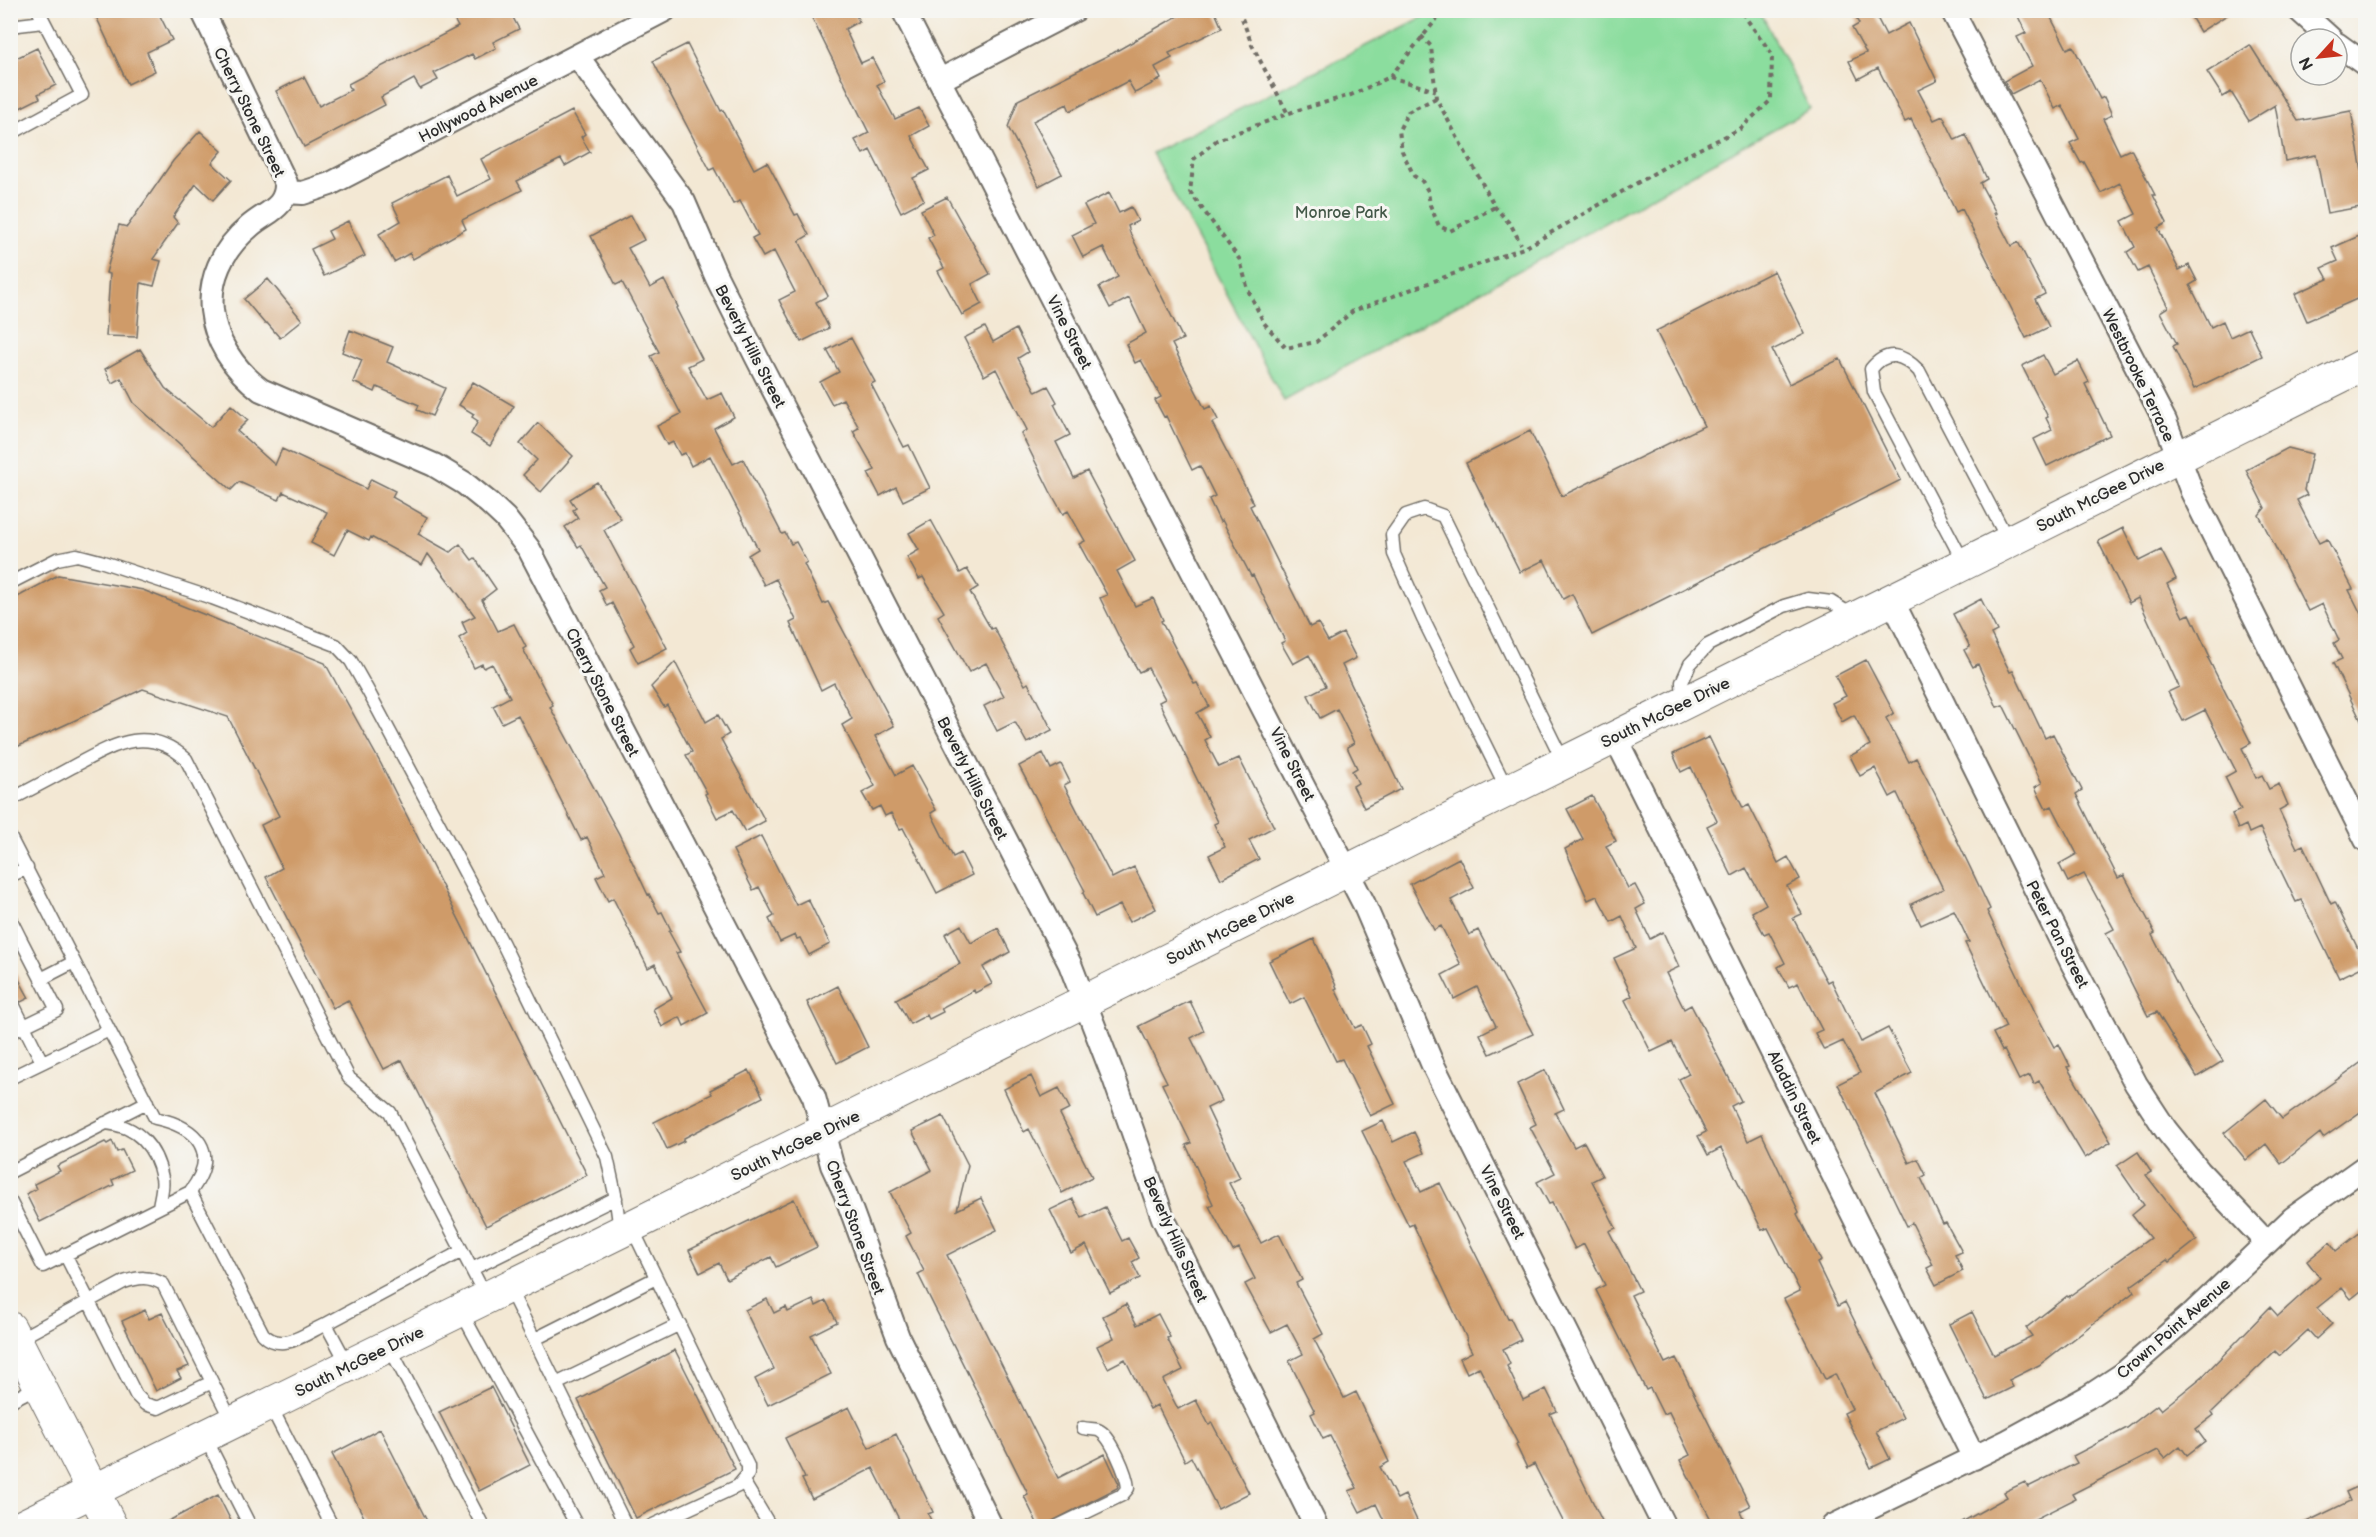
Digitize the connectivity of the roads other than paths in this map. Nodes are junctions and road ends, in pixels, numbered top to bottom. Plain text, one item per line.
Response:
1 (202, 10) edge
2 (666, 10) edge
3 (903, 10) edge
4 (1075, 10) edge
5 (1952, 10) edge
6 (2299, 10) edge
7 (40, 16) edge
8 (10, 26) edge
9 (2318, 27) edge
10 (2349, 53) edge
11 (578, 57) junction
12 (2366, 65) edge
13 (940, 80) junction
14 (10, 134) edge
15 (286, 192) junction
16 (2366, 364) edge
17 (2179, 456) junction
18 (2009, 541) junction
19 (1964, 563) junction
20 (10, 583) edge
21 (1892, 600) junction
22 (1855, 618) junction
23 (1683, 704) junction
24 (1615, 737) junction
25 (1564, 763) junction
26 (1508, 790) junction
27 (10, 800) edge
28 (10, 837) edge
29 (2366, 840) edge
30 (27, 868) junction
31 (1346, 870) junction
32 (10, 876) edge
33 (10, 918) edge
34 (15, 940) edge
35 (74, 962) junction
36 (41, 979) junction
37 (1084, 1001) junction
38 (14, 1006) dead end
39 (24, 1026) junction
40 (109, 1030) junction
41 (10, 1033) edge
42 (42, 1062) junction
43 (10, 1078) edge
44 (147, 1102) junction
45 (105, 1123) junction
46 (823, 1131) junction
47 (2366, 1166) edge
48 (10, 1172) edge
49 (190, 1192) junction
50 (616, 1198) junction
51 (10, 1201) edge
52 (159, 1207) junction
53 (626, 1229) junction
54 (2266, 1242) junction
55 (462, 1251) junction
56 (65, 1254) junction
57 (472, 1269) junction
58 (656, 1278) junction
59 (486, 1299) junction
60 (89, 1301) junction
61 (326, 1324) junction
62 (680, 1324) junction
63 (14, 1334) edge
64 (535, 1339) junction
65 (389, 1346) junction
66 (348, 1366) junction
67 (212, 1382) junction
68 (556, 1384) junction
69 (40, 1386) junction
70 (10, 1401) edge
71 (270, 1405) junction
72 (232, 1423) junction
73 (1083, 1428) dead end
74 (205, 1437) junction
75 (1974, 1458) junction
76 (743, 1481) junction
77 (93, 1491) junction
78 (22, 1527) edge
79 (111, 1527) edge
80 (250, 1527) edge
81 (332, 1527) edge
82 (483, 1527) edge
83 (577, 1527) edge
84 (626, 1527) edge
85 (651, 1527) edge
86 (770, 1527) edge
87 (991, 1527) edge
88 (1058, 1527) edge
89 (1316, 1527) edge
90 (1664, 1527) edge
91 (1833, 1527) edge

1 - 15 street, Cherry Stone Street
2 - 11 street, Hollywood Avenue
3 - 13 street, Vine Street
4 - 13 street
5 - 17 street, Westbrooke Terrace
6 - 9 street
7 - 8 lane
7 - 14 lane
10 - 12 street
11 - 15 street, Hollywood Avenue
11 - 37 street, Beverly Hills Street
13 - 31 street, Vine Street
15 - 46 street, Cherry Stone Street
16 - 17 street, South McGee Drive
17 - 18 street, South McGee Drive
17 - 29 street, Westbrooke Terrace
18 - 19 street, South McGee Drive
18 - 19 lane
19 - 21 street, South McGee Drive
20 - 50 lane
21 - 22 street, South McGee Drive
21 - 54 street, Peter Pan Street
22 - 23 street, South McGee Drive
22 - 23 lane
23 - 24 street, South McGee Drive
24 - 25 street, South McGee Drive
24 - 75 street, Aladdin Street
25 - 26 street, South McGee Drive
25 - 26 lane
26 - 31 street, South McGee Drive
27 - 55 lane
28 - 30 lane
30 - 32 lane
30 - 35 lane
31 - 37 street, South McGee Drive
31 - 90 street, Vine Street
33 - 34 lane
34 - 36 lane
35 - 36 lane
35 - 40 lane
36 - 39 lane
37 - 46 street, South McGee Drive
37 - 89 street, Beverly Hills Street
38 - 39 lane
39 - 41 lane
39 - 42 lane
40 - 42 lane
40 - 44 lane
42 - 43 lane
44 - 45 lane
44 - 49 lane
45 - 48 lane
45 - 52 lane
46 - 53 street, South McGee Drive
46 - 87 street, Cherry Stone Street
47 - 54 street, Crown Point Avenue
49 - 52 lane
49 - 61 lane
50 - 53 lane
50 - 57 lane
51 - 56 lane
52 - 56 lane
53 - 58 lane
53 - 59 street, South McGee Drive
54 - 75 street, Crown Point Avenue
55 - 57 lane
55 - 61 lane
56 - 60 lane
57 - 59 lane
58 - 62 lane
58 - 64 lane
59 - 64 lane
59 - 65 street, South McGee Drive
59 - 83 lane
60 - 63 lane
60 - 67 lane
60 - 67 lane
61 - 66 lane
62 - 68 lane
62 - 76 lane
63 - 69 street
64 - 68 lane
65 - 66 street, South McGee Drive
65 - 82 lane
66 - 71 street, South McGee Drive
67 - 72 lane
68 - 84 lane
69 - 70 lane
69 - 77 street
71 - 72 street, South McGee Drive
71 - 81 lane
72 - 74 street, South McGee Drive
73 - 88 lane
74 - 77 street, South McGee Drive
74 - 80 lane
75 - 91 street, Crown Point Avenue
76 - 85 lane
76 - 86 lane
77 - 78 street, South McGee Drive
77 - 79 street

